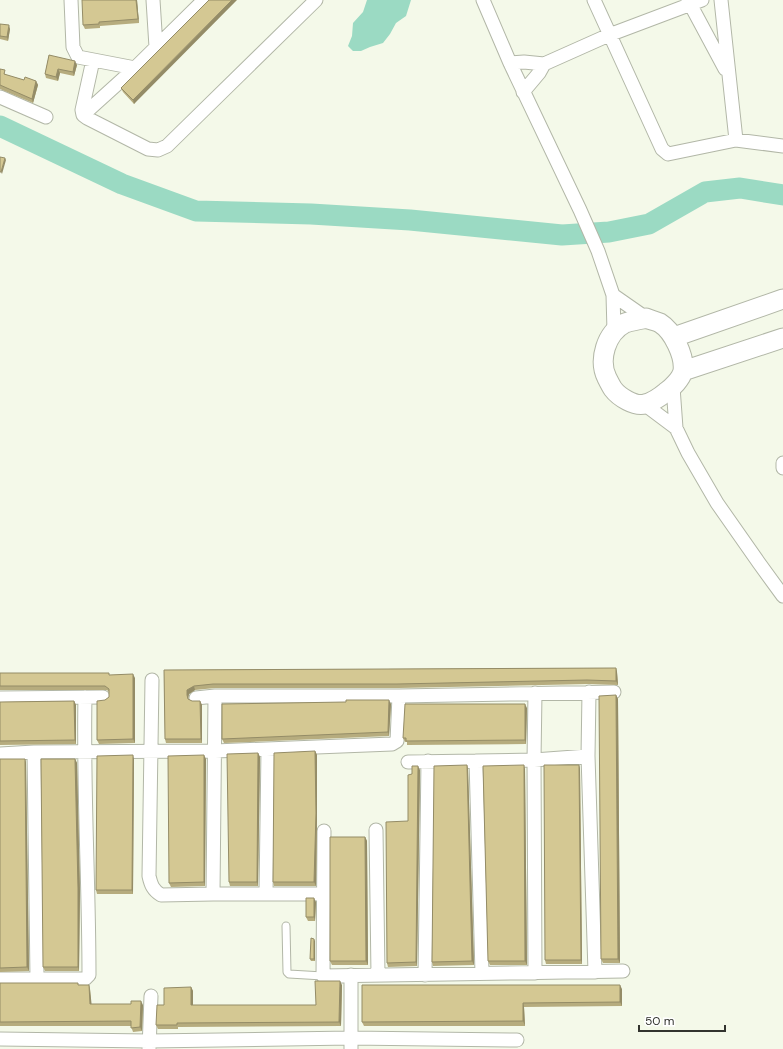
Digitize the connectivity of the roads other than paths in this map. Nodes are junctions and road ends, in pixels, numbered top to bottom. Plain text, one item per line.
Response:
1 (71, 0) edge
2 (153, 0) edge
3 (204, 0) edge
4 (316, 0) edge
5 (483, 0) edge
6 (594, 0) edge
7 (721, 0) edge
8 (693, 1) edge
9 (609, 35) junction
10 (156, 47) junction
11 (93, 60) junction
12 (510, 63) junction
13 (544, 64) junction
14 (135, 68) junction
15 (729, 76) junction
16 (523, 92) junction
17 (0, 97) edge
18 (83, 115) junction
19 (46, 117) dead end
20 (736, 140) junction
21 (783, 146) edge
22 (613, 296) junction
23 (783, 299) edge
24 (646, 318) junction
25 (614, 331) junction
26 (674, 337) junction
27 (783, 338) edge
28 (678, 379) junction
29 (644, 404) junction
30 (676, 428) junction
31 (783, 463) edge
32 (783, 468) edge
33 (783, 596) edge
34 (152, 680) dead end
35 (589, 692) junction
36 (614, 692) dead end
37 (535, 693) junction
38 (215, 696) junction
39 (399, 696) junction
40 (86, 697) junction
41 (0, 698) edge
42 (103, 698) dead end
43 (196, 698) dead end
44 (268, 749) junction
45 (150, 751) junction
46 (215, 751) junction
47 (34, 752) junction
48 (84, 752) junction
49 (0, 754) edge
50 (588, 756) junction
51 (476, 760) junction
52 (534, 760) junction
53 (428, 761) junction
54 (408, 762) dead end
55 (376, 830) dead end
56 (324, 831) dead end
57 (266, 893) junction
58 (213, 894) junction
59 (323, 894) junction
60 (286, 926) dead end
61 (623, 971) dead end
62 (595, 972) junction
63 (482, 973) junction
64 (535, 973) junction
65 (351, 975) junction
66 (378, 975) junction
67 (426, 975) junction
68 (323, 976) junction
69 (37, 978) junction
70 (0, 979) edge
71 (151, 996) dead end
72 (0, 1039) edge
73 (517, 1040) dead end
74 (351, 1043) edge
75 (149, 1045) edge

1 - 11 street
2 - 10 street
3 - 10 street
4 - 18 street
5 - 12 street
6 - 9 street
7 - 15 street
8 - 9 street
8 - 15 street
9 - 13 street
9 - 20 street
10 - 14 street
11 - 14 street
11 - 18 street
12 - 13 street
12 - 16 street
13 - 16 street
14 - 18 street
15 - 20 street
16 - 22 street
17 - 19 street
20 - 21 street
22 - 24 street
22 - 25 street
23 - 26 street
24 - 25 street
24 - 26 street
25 - 29 street
26 - 28 street
27 - 28 street
28 - 29 street
28 - 30 street
29 - 30 street
30 - 33 street
31 - 32 street
34 - 45 street
35 - 36 street
35 - 37 street
35 - 50 street
37 - 39 street
37 - 52 street
38 - 39 street
38 - 43 street
38 - 46 street
39 - 44 street
40 - 41 street
40 - 42 street
40 - 48 street
44 - 46 street
44 - 57 street
45 - 46 street
45 - 48 street
45 - 58 street
46 - 58 street
47 - 48 street
47 - 49 street
47 - 69 street
48 - 69 street
50 - 52 street
50 - 62 street
51 - 52 street
51 - 53 street
51 - 63 street
52 - 64 street
53 - 54 street
53 - 67 street
55 - 66 street
56 - 59 street
57 - 58 street
57 - 59 street
59 - 68 street
60 - 68 lane
61 - 62 street
62 - 64 street
63 - 64 street
63 - 67 street
65 - 66 street
65 - 68 street
65 - 74 street
66 - 67 street
69 - 70 street
71 - 75 street
72 - 75 street
73 - 74 street
74 - 75 street

